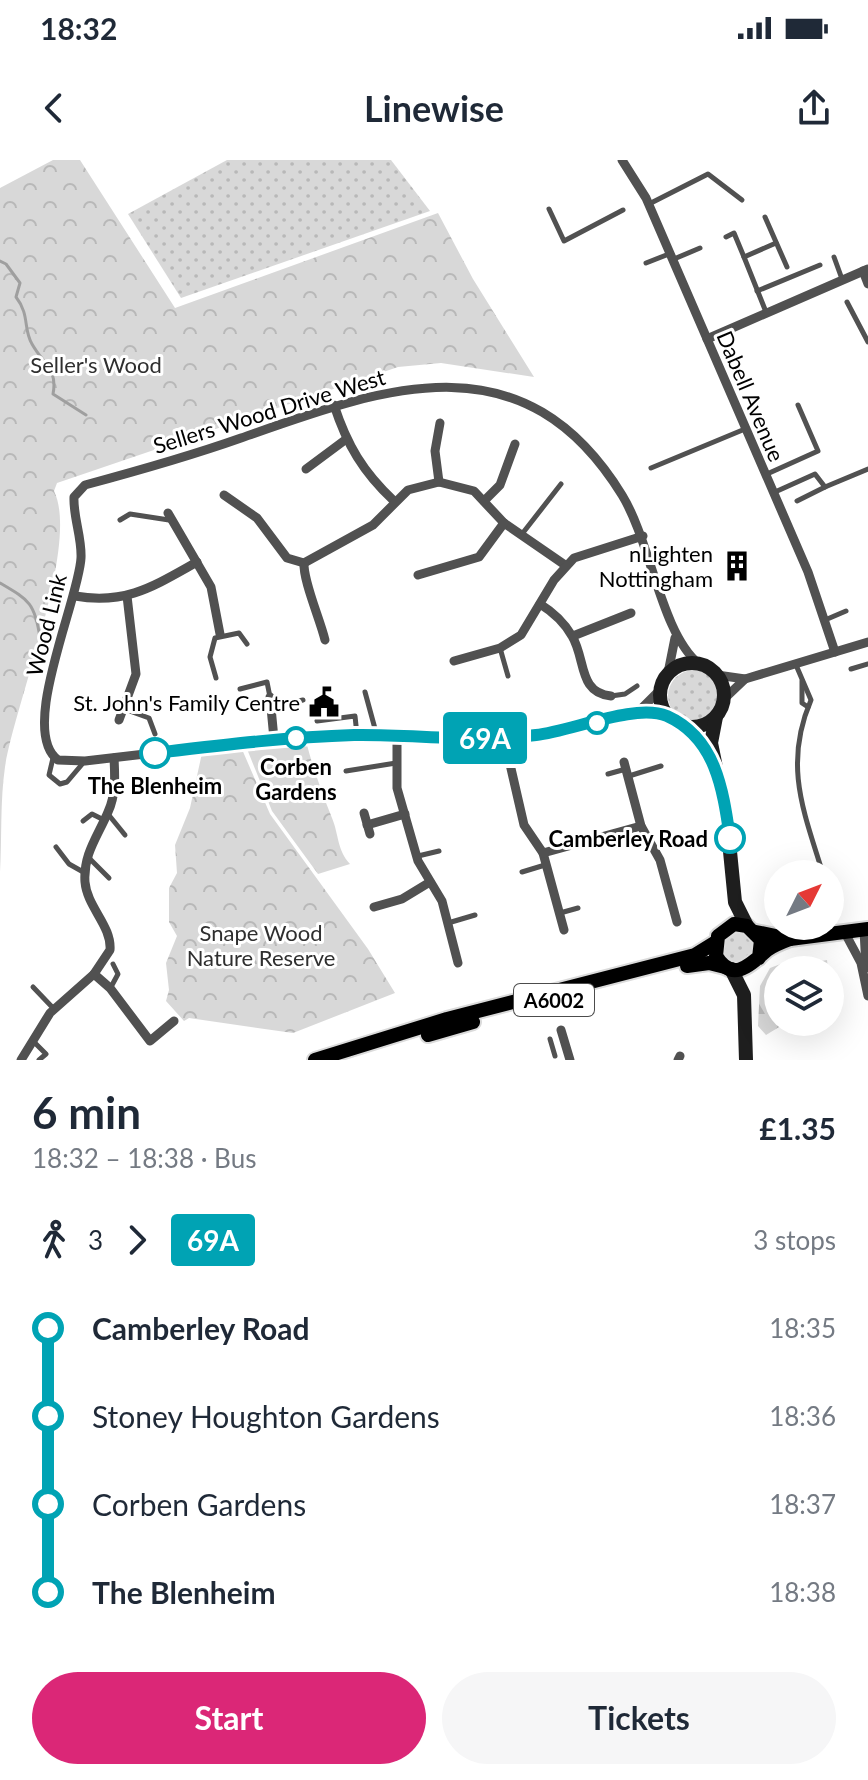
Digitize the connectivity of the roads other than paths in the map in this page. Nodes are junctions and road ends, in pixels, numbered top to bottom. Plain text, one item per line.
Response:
1 (622, 160) edge
2 (742, 200) dead end
3 (649, 204) junction
4 (549, 209) dead end
5 (623, 210) dead end
6 (765, 217) dead end
7 (726, 237) dead end
8 (776, 243) junction
9 (700, 248) dead end
10 (671, 256) junction
11 (744, 257) junction
12 (834, 257) dead end
13 (646, 263) dead end
14 (820, 265) dead end
15 (787, 267) dead end
16 (865, 270) edge
17 (843, 280) junction
18 (868, 284) edge
19 (757, 291) junction
20 (847, 302) dead end
21 (766, 314) junction
22 (707, 339) junction
23 (868, 342) edge
24 (334, 405) junction
25 (798, 405) dead end
26 (746, 428) junction
27 (426, 432) dead end
28 (345, 440) junction
29 (515, 444) dead end
30 (511, 455) junction
31 (522, 459) dead end
32 (651, 468) dead end
33 (306, 469) dead end
34 (868, 469) edge
35 (766, 474) junction
36 (439, 482) junction
37 (561, 484) dead end
38 (825, 487) junction
39 (238, 491) dead end
40 (76, 492) joint
41 (774, 492) junction
42 (394, 501) junction
43 (484, 501) junction
44 (797, 501) dead end
45 (170, 516) junction
46 (120, 520) dead end
47 (504, 523) junction
48 (161, 526) dead end
49 (520, 535) junction
50 (643, 536) junction
51 (437, 557) dead end
52 (197, 562) junction
53 (304, 563) junction
54 (565, 565) junction
55 (440, 570) junction
56 (418, 575) dead end
57 (75, 596) junction
58 (127, 596) junction
59 (540, 604) junction
60 (846, 611) dead end
61 (330, 612) dead end
62 (319, 615) junction
63 (627, 619) dead end
64 (825, 620) junction
65 (220, 634) junction
66 (675, 635) junction
67 (573, 636) junction
68 (325, 640) dead end
69 (868, 642) edge
70 (247, 644) dead end
71 (500, 648) junction
72 (835, 652) junction
73 (458, 656) dead end
74 (699, 664) junction
75 (796, 664) junction
76 (868, 664) edge
77 (851, 669) dead end
78 (668, 673) junction
79 (717, 675) junction
80 (508, 676) dead end
81 (216, 678) dead end
82 (745, 679) junction
83 (637, 686) dead end
84 (240, 689) dead end
85 (660, 690) junction
86 (365, 692) dead end
87 (598, 695) junction
88 (611, 696) joint
89 (724, 699) junction
90 (303, 700) dead end
91 (272, 701) junction
92 (285, 704) joint
93 (593, 705) dead end
94 (123, 709) junction
95 (639, 711) junction
96 (668, 717) junction
97 (716, 717) junction
98 (119, 720) dead end
99 (317, 721) dead end
100 (684, 727) junction
101 (155, 734) dead end
102 (357, 735) junction
103 (377, 736) junction
104 (397, 737) junction
105 (504, 738) junction
106 (274, 739) junction
107 (114, 758) junction
108 (58, 760) junction
109 (85, 761) junction
110 (396, 763) junction
111 (715, 764) junction
112 (661, 766) dead end
113 (626, 769) junction
114 (346, 771) dead end
115 (608, 774) dead end
116 (364, 813) dead end
117 (405, 814) junction
118 (106, 817) junction
119 (83, 821) dead end
120 (641, 826) junction
121 (125, 835) dead end
122 (56, 847) dead end
123 (439, 851) dead end
124 (543, 853) junction
125 (87, 857) junction
126 (417, 857) junction
127 (819, 860) edge
128 (546, 865) junction
129 (522, 872) dead end
130 (85, 873) junction
131 (109, 878) dead end
132 (430, 882) junction
133 (735, 902) junction
134 (374, 907) dead end
135 (578, 908) dead end
136 (475, 915) dead end
137 (559, 921) joint
138 (677, 922) dead end
139 (448, 923) junction
140 (752, 929) junction
141 (866, 930) edge
142 (764, 932) edge
143 (845, 933) joint
144 (719, 936) junction
145 (788, 940) edge
146 (759, 958) junction
147 (458, 963) dead end
148 (113, 964) dead end
149 (867, 966) edge
150 (728, 968) junction
151 (94, 974) junction
152 (33, 987) dead end
153 (110, 988) junction
154 (868, 991) edge
155 (54, 1009) junction
156 (174, 1021) dead end
157 (561, 1030) dead end
158 (550, 1039) dead end
159 (34, 1041) junction
160 (384, 1041) junction
161 (568, 1042) junction
162 (553, 1049) junction
163 (555, 1056) dead end
164 (21, 1060) edge
165 (39, 1060) edge
166 (315, 1060) edge
167 (570, 1060) edge
168 (746, 1060) edge

1 - 3 street, Dabell Avenue
2 - 3 lane
3 - 10 street, Dabell Avenue
4 - 5 lane
6 - 8 lane
7 - 11 lane
8 - 11 lane
8 - 15 lane
9 - 10 lane
10 - 13 lane
10 - 22 street, Dabell Avenue
11 - 19 lane
12 - 17 lane
14 - 19 lane
16 - 17 street
16 - 18 street
17 - 21 street
19 - 21 lane
20 - 23 lane
21 - 22 street
22 - 26 street, Dabell Avenue
24 - 28 street
24 - 40 street, Sellers Wood Drive West
24 - 50 street, Sellers Wood Drive West
25 - 35 lane
26 - 32 lane
26 - 35 street, Dabell Avenue
27 - 36 street
28 - 33 street
28 - 42 street
29 - 30 street
30 - 31 street
30 - 43 street
34 - 38 lane
35 - 41 street, Dabell Avenue
36 - 42 street
36 - 43 street
37 - 49 lane
38 - 41 lane
38 - 44 lane
39 - 53 street
40 - 57 street, Wood Link
41 - 64 street, Dabell Avenue
42 - 53 street
43 - 47 street
45 - 46 lane
45 - 48 street
45 - 52 street
47 - 49 street
47 - 55 street
49 - 54 street
50 - 54 street
50 - 66 street, Sellers Wood Drive West
51 - 55 street
52 - 58 street
52 - 65 street
53 - 62 street
54 - 59 street
55 - 56 street
57 - 58 street
57 - 108 street, Wood Link
58 - 94 street
59 - 67 street
59 - 71 street
60 - 64 lane
61 - 62 street
62 - 68 street
63 - 67 street
64 - 72 street, Dabell Avenue
65 - 70 lane
65 - 81 lane
66 - 74 street, Sellers Wood Drive West
66 - 78 street, Sellers Wood Drive West
67 - 87 street
69 - 72 street
71 - 73 street
71 - 80 lane
72 - 75 street
74 - 78 street
74 - 79 street
75 - 82 street
75 - 127 lane
76 - 77 lane
78 - 85 street
79 - 82 street
79 - 89 street
82 - 89 street
83 - 88 lane
84 - 91 lane
85 - 95 street
85 - 96 street
86 - 103 lane
87 - 88 street
87 - 93 street
89 - 97 street
90 - 92 lane
91 - 92 street
91 - 106 street
94 - 98 street
94 - 101 lane
95 - 96 street
95 - 105 street
96 - 100 street
97 - 100 street
97 - 111 street
99 - 102 lane
100 - 111 street
102 - 103 street
102 - 106 street
103 - 104 street
104 - 105 street
104 - 110 street
105 - 124 street
106 - 107 street
107 - 109 street
107 - 118 street
108 - 109 street
108 - 109 lane
110 - 114 lane
110 - 117 street
111 - 133 street
112 - 113 lane
113 - 115 lane
113 - 120 street
116 - 117 street
117 - 126 street
118 - 119 lane
118 - 121 lane
118 - 125 street
120 - 124 street
120 - 138 street
122 - 130 lane
123 - 126 lane
124 - 128 street
125 - 130 street
125 - 131 lane
126 - 132 street
128 - 129 lane
128 - 137 street
130 - 151 street
132 - 134 street
132 - 139 street
133 - 140 street
133 - 144 street
135 - 137 lane
136 - 139 lane
139 - 147 street
140 - 142 main road
140 - 144 main road
140 - 146 main road
141 - 143 main road
141 - 149 street
143 - 154 street
144 - 150 main road
144 - 160 main road, A6002
145 - 146 main road
146 - 150 main road
148 - 153 lane
149 - 154 street
150 - 160 main road, A6002
150 - 168 street
151 - 153 street
151 - 155 street
152 - 155 lane
153 - 156 street
155 - 159 street
157 - 161 street
158 - 162 lane
159 - 164 street
159 - 165 lane
160 - 166 main road, A6002
161 - 162 lane
161 - 167 street
162 - 163 lane

